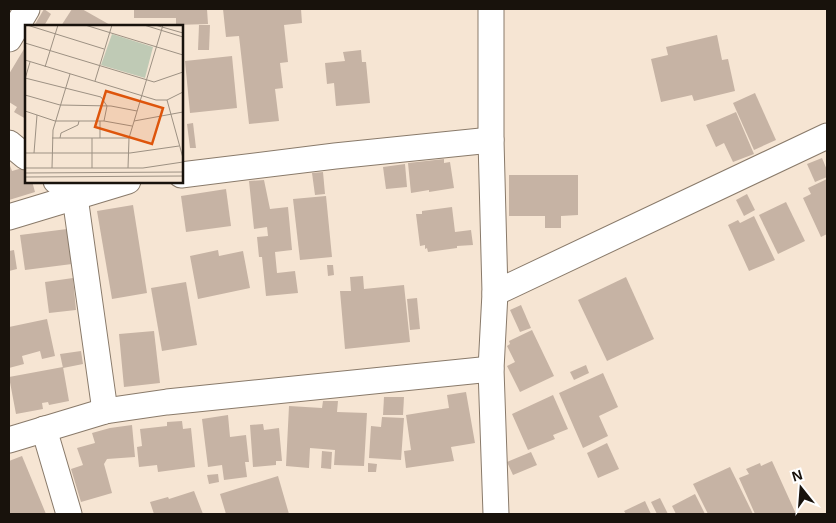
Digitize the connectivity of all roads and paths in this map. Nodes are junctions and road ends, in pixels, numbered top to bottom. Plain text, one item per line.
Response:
1 (27, 9) edge
2 (491, 9) edge
3 (9, 39) edge
4 (827, 136) edge
5 (491, 140) junction
6 (9, 143) edge
7 (25, 157) edge
8 (182, 175) edge
9 (57, 182) edge
10 (125, 182) edge
11 (75, 197) junction
12 (9, 217) edge
13 (495, 294) junction
14 (491, 369) junction
15 (105, 411) junction
16 (44, 430) junction
17 (9, 440) edge
18 (69, 514) edge
19 (496, 514) edge

1 - 3 street
2 - 5 street
4 - 13 street
5 - 8 street
5 - 13 street
6 - 7 street
9 - 11 street
10 - 11 street
11 - 12 street
11 - 15 street
13 - 14 street
14 - 15 street
14 - 19 street
15 - 16 street
16 - 17 street
16 - 18 street

